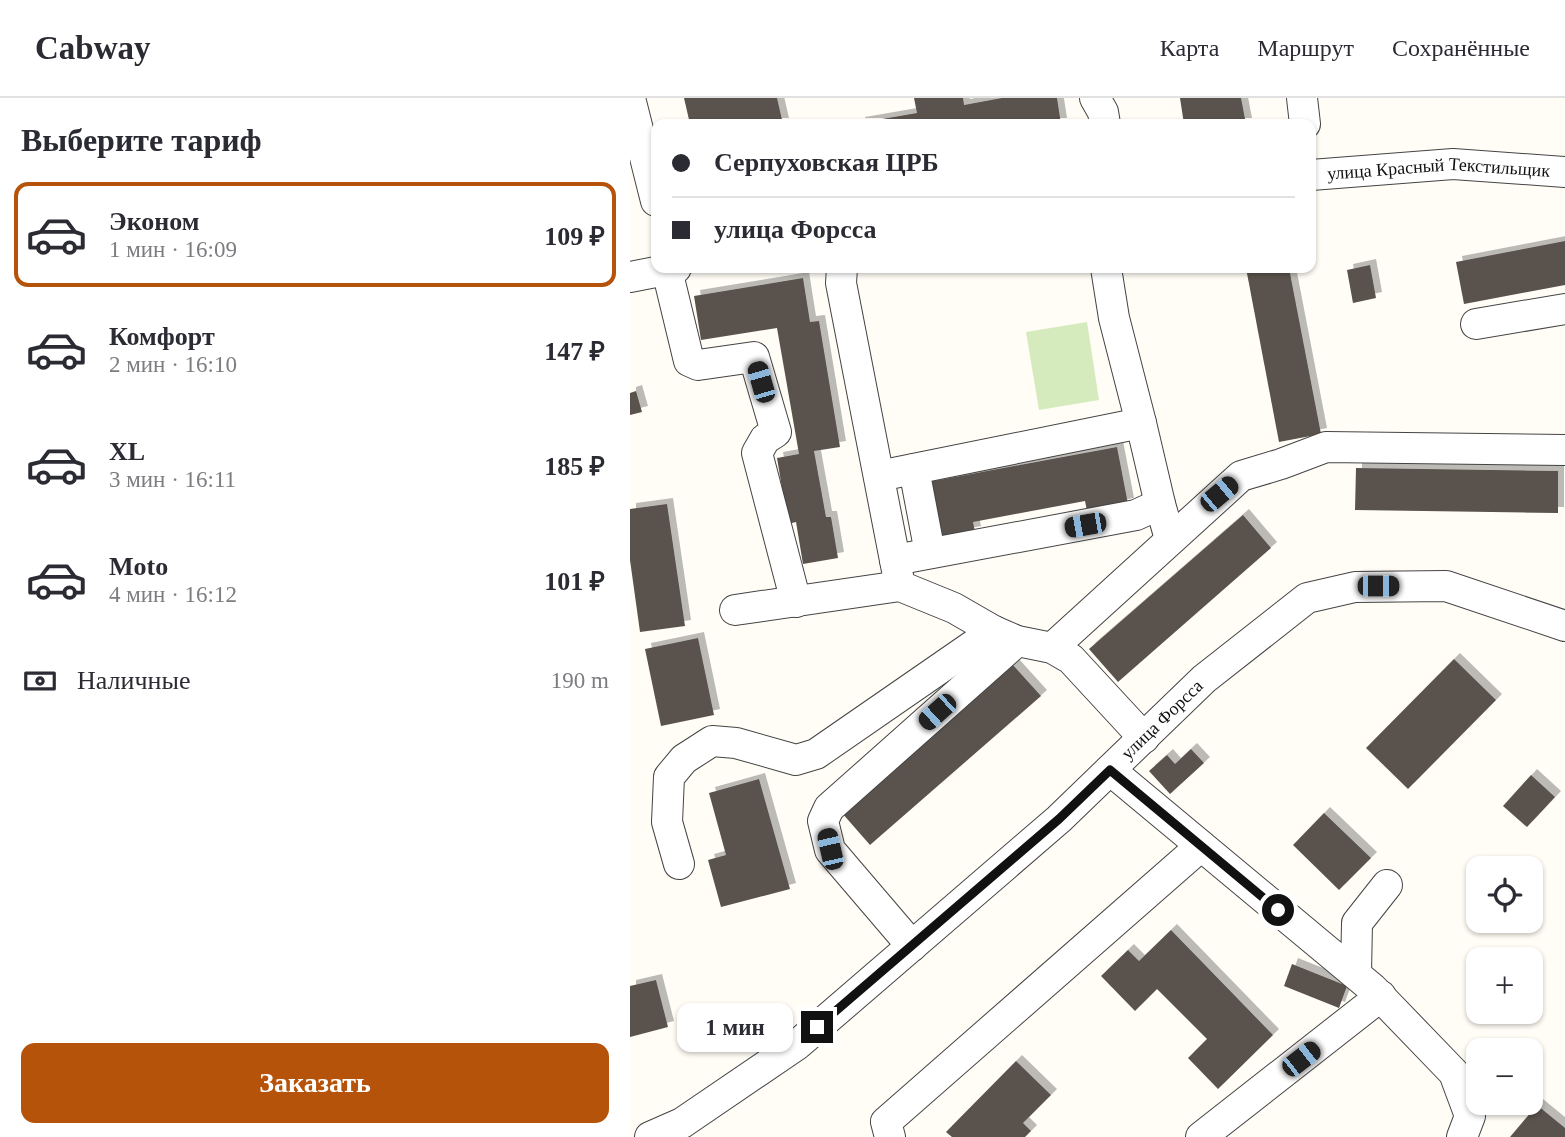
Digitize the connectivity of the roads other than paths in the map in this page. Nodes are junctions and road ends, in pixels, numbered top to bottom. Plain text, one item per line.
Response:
1 (630, 98) edge
2 (1095, 98) edge
3 (1302, 98) edge
4 (1104, 119) edge
5 (1304, 119) edge
6 (1316, 172) edge
7 (1565, 172) edge
8 (651, 181) edge
9 (651, 272) edge
10 (673, 273) edge
11 (842, 273) edge
12 (1107, 273) edge
13 (630, 277) edge
14 (1565, 309) edge
15 (1476, 324) dead end
16 (1142, 423) junction
17 (1565, 450) edge
18 (914, 469) junction
19 (878, 476) junction
20 (1160, 505) junction
21 (1170, 539) junction
22 (930, 553) junction
23 (897, 573) junction
24 (796, 601) junction
25 (735, 610) dead end
26 (1565, 626) edge
27 (1005, 636) junction
28 (1052, 648) junction
29 (1144, 738) junction
30 (816, 754) junction
31 (1110, 770) junction
32 (837, 800) junction
33 (1200, 846) junction
34 (679, 864) dead end
35 (1387, 885) dead end
36 (912, 946) junction
37 (1356, 974) junction
38 (1381, 996) junction
39 (650, 1137) edge
40 (890, 1137) edge
41 (1200, 1137) edge
42 (1462, 1137) edge

1 - 8 street
2 - 4 street
3 - 5 street
6 - 7 street, улица Красный Текстильщик
9 - 13 street
10 - 24 street
11 - 19 street
12 - 16 street
14 - 15 street
16 - 18 street
16 - 20 street
17 - 21 street
18 - 19 street
18 - 22 street
19 - 23 street
20 - 21 street
20 - 22 street
21 - 28 street
22 - 23 street
23 - 24 street
23 - 27 street
24 - 25 street
26 - 29 street, улица Форсса
27 - 28 street
27 - 30 street
27 - 32 street
28 - 29 street
29 - 31 street, улица Форсса
30 - 32 street
30 - 34 street
31 - 33 street
31 - 36 street, улица Форсса
32 - 36 street
33 - 37 street
33 - 40 street
35 - 37 street
36 - 39 street, улица Форсса
37 - 38 street
38 - 41 street
38 - 42 street

